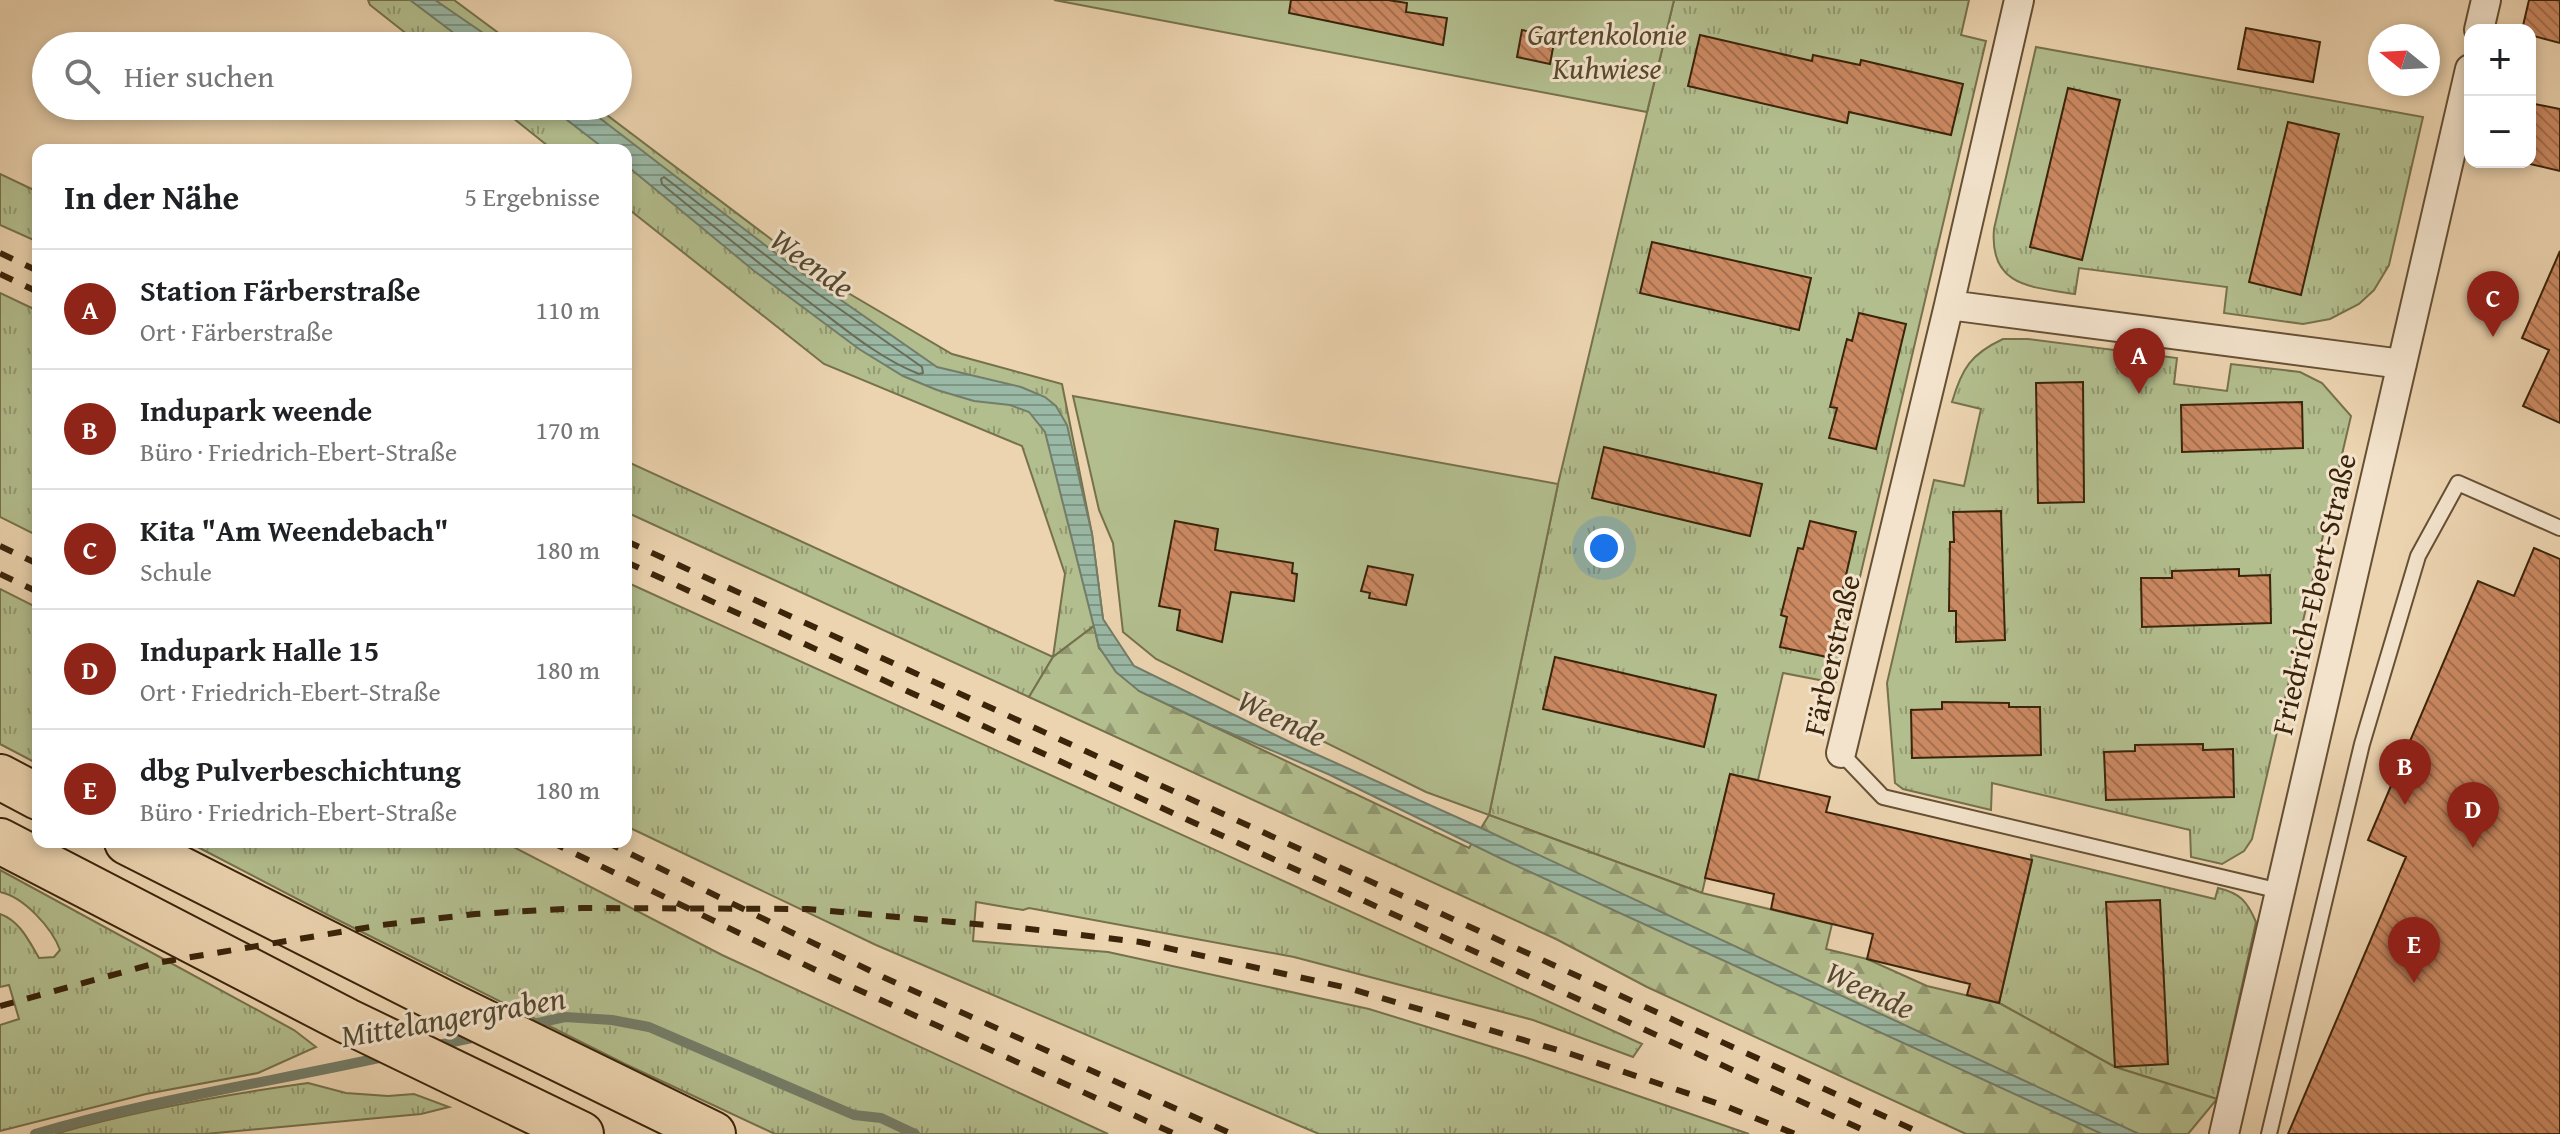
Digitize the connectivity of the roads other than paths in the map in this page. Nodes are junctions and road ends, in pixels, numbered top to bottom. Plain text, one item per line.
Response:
1 (2019, 0) edge
2 (2486, 0) edge
3 (2480, 24) edge
4 (2464, 95) edge
5 (1949, 305) junction
6 (2402, 364) junction
7 (2560, 528) edge
8 (1841, 753) joint
9 (0, 777) edge
10 (32, 794) edge
11 (0, 841) edge
12 (139, 848) edge
13 (2280, 891) junction
14 (581, 1134) edge
15 (713, 1134) edge
16 (2224, 1134) edge
17 (2269, 1134) edge

1 - 5 street, Färberstraße
2 - 3 street
4 - 6 street, Friedrich-Ebert-Straße
5 - 6 street
5 - 8 street, Färberstraße
6 - 13 street, Friedrich-Ebert-Straße
7 - 17 lane
8 - 13 lane, Färberstraße
9 - 10 highway
11 - 14 highway
12 - 15 highway
13 - 16 street, Friedrich-Ebert-Straße

